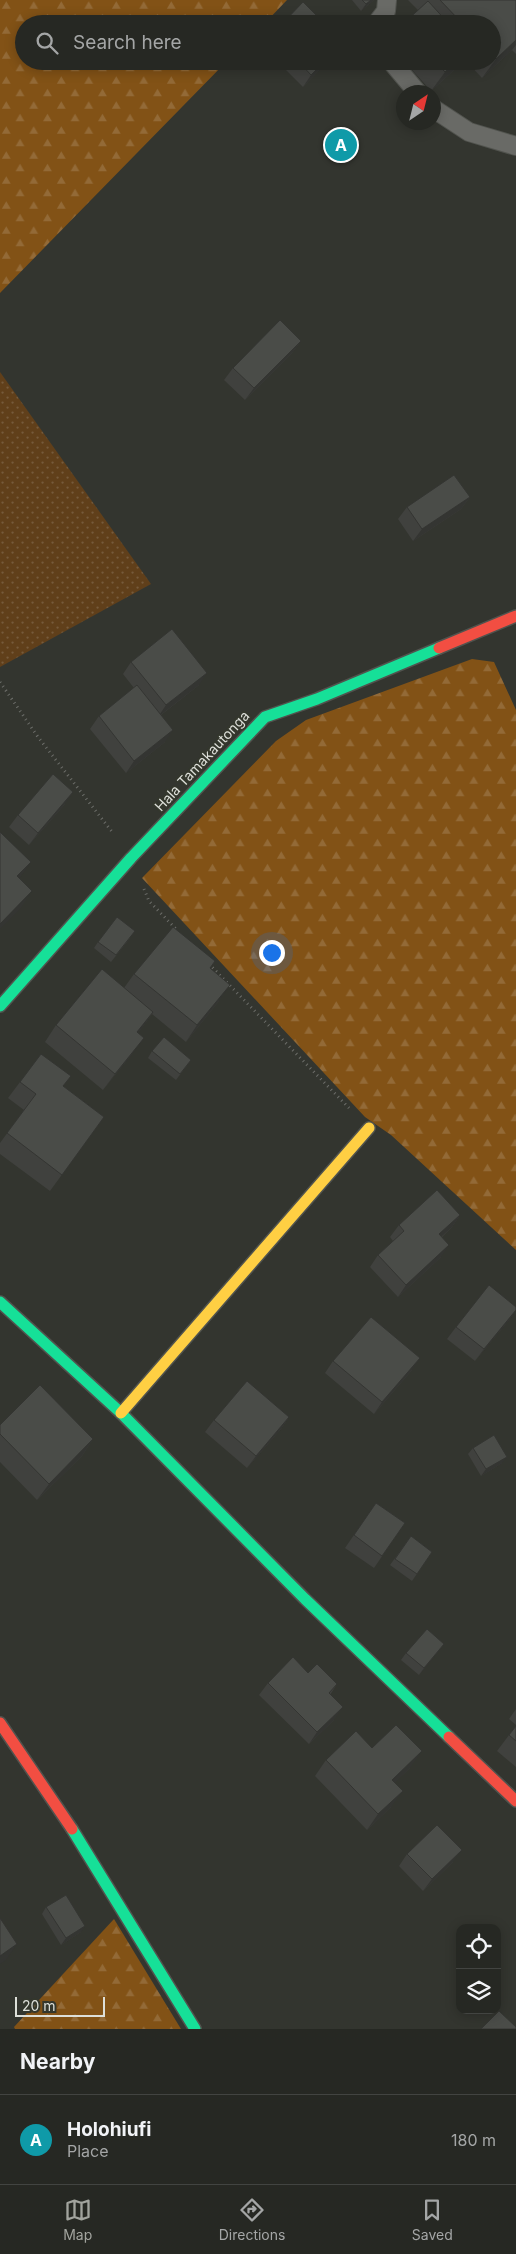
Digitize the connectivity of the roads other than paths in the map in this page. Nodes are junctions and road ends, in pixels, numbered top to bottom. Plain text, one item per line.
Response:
1 (388, 0) edge
2 (382, 15) edge
3 (399, 70) edge
4 (411, 85) edge
5 (441, 114) edge
6 (516, 146) edge
7 (516, 616) edge
8 (0, 1006) edge
9 (369, 1128) road end
10 (0, 1302) edge
11 (121, 1413) junction
12 (0, 1723) edge
13 (516, 1801) edge
14 (195, 2029) edge

1 - 2 lane
3 - 4 lane
5 - 6 lane
7 - 8 street, Hala Tamakautonga
9 - 11 street
10 - 11 street
11 - 13 street
12 - 14 street

